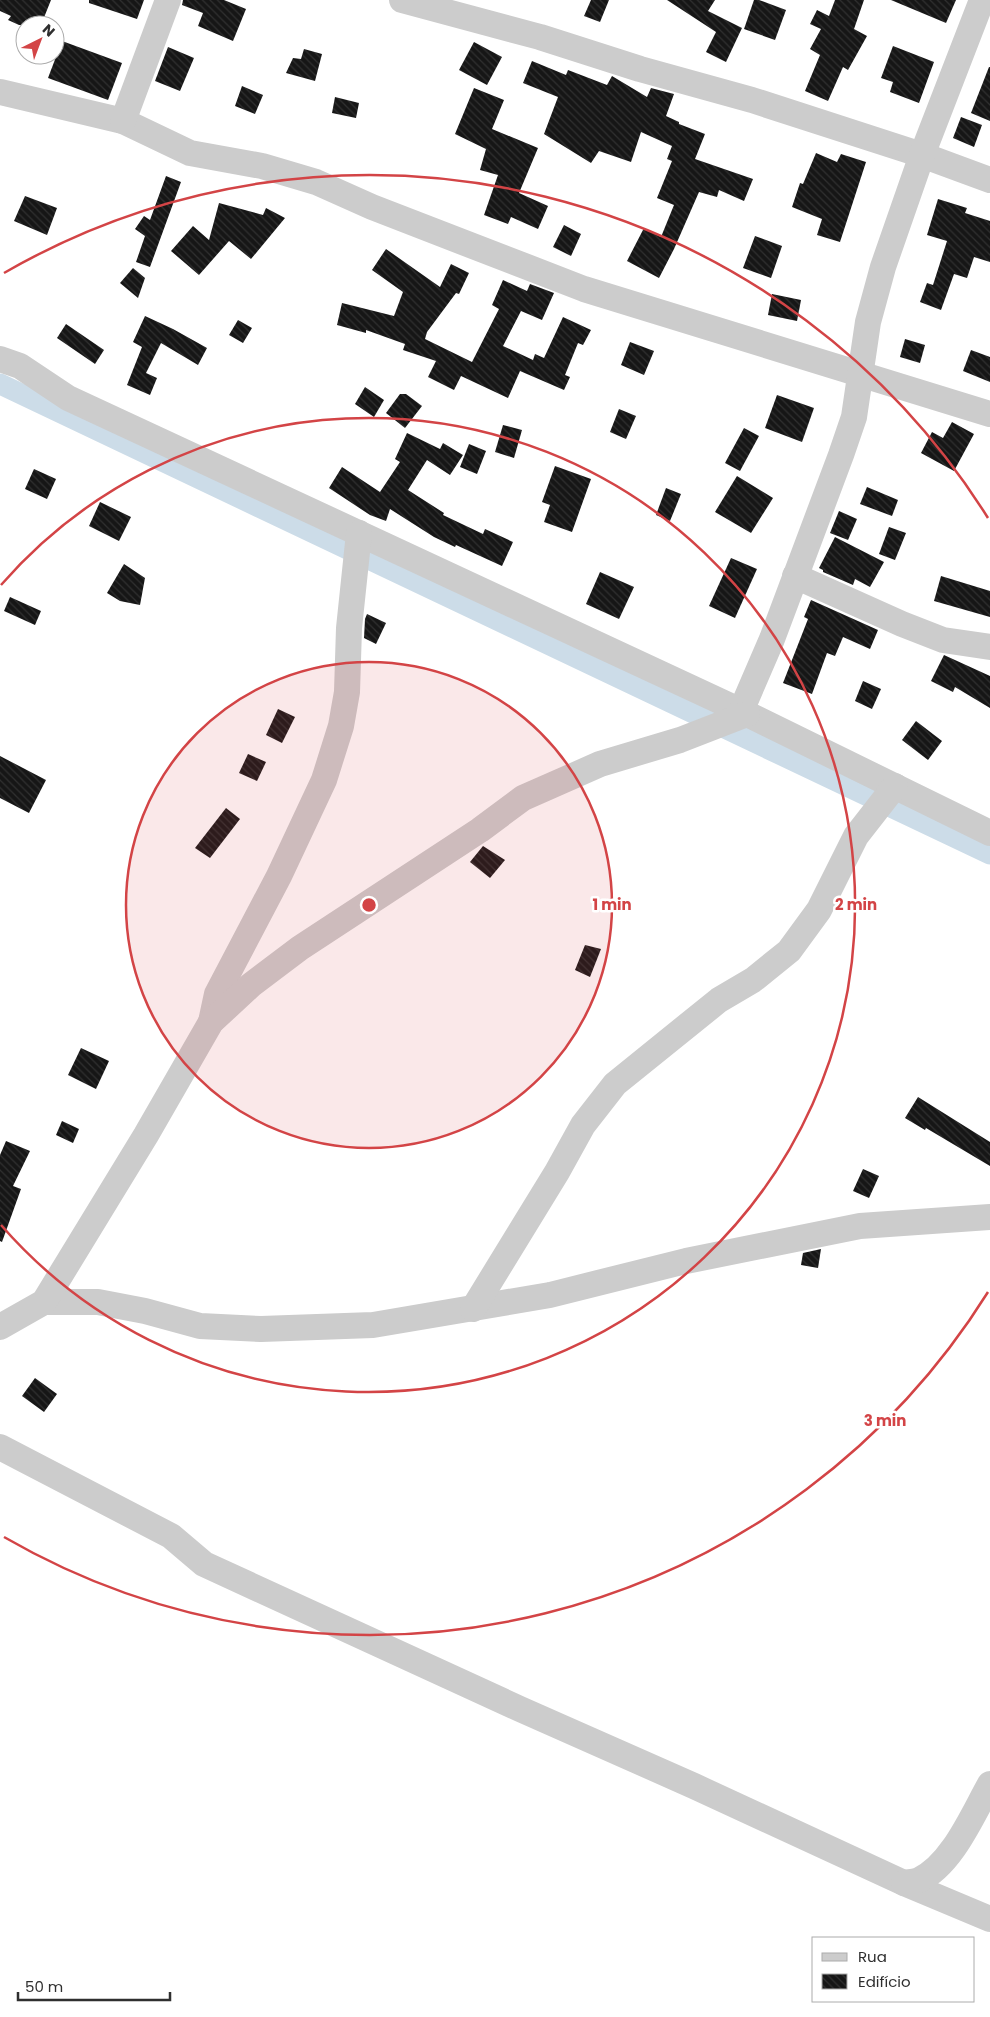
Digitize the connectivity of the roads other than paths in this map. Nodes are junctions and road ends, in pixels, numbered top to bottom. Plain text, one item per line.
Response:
1 (168, 0) edge
2 (402, 0) edge
3 (982, 0) edge
4 (0, 92) edge
5 (123, 121) junction
6 (922, 155) junction
7 (990, 180) edge
8 (0, 359) edge
9 (861, 375) junction
10 (990, 414) edge
11 (359, 533) junction
12 (795, 576) junction
13 (990, 647) edge
14 (744, 712) junction
15 (895, 786) junction
16 (990, 833) edge
17 (211, 1022) junction
18 (990, 1217) edge
19 (44, 1302) junction
20 (473, 1309) junction
21 (0, 1327) edge
22 (0, 1447) edge
23 (990, 1784) edge
24 (904, 1883) junction
25 (990, 1919) edge

1 - 5 street
2 - 6 street
3 - 6 street
4 - 5 street
5 - 9 street
6 - 7 street
6 - 9 street
8 - 11 street
9 - 10 street
9 - 12 street
11 - 14 street
11 - 17 street
12 - 13 street
12 - 14 street
14 - 15 street
14 - 17 street
15 - 16 street
15 - 20 street
17 - 19 street
18 - 20 street
19 - 20 street
19 - 21 street
22 - 24 street
23 - 24 street
24 - 25 street

